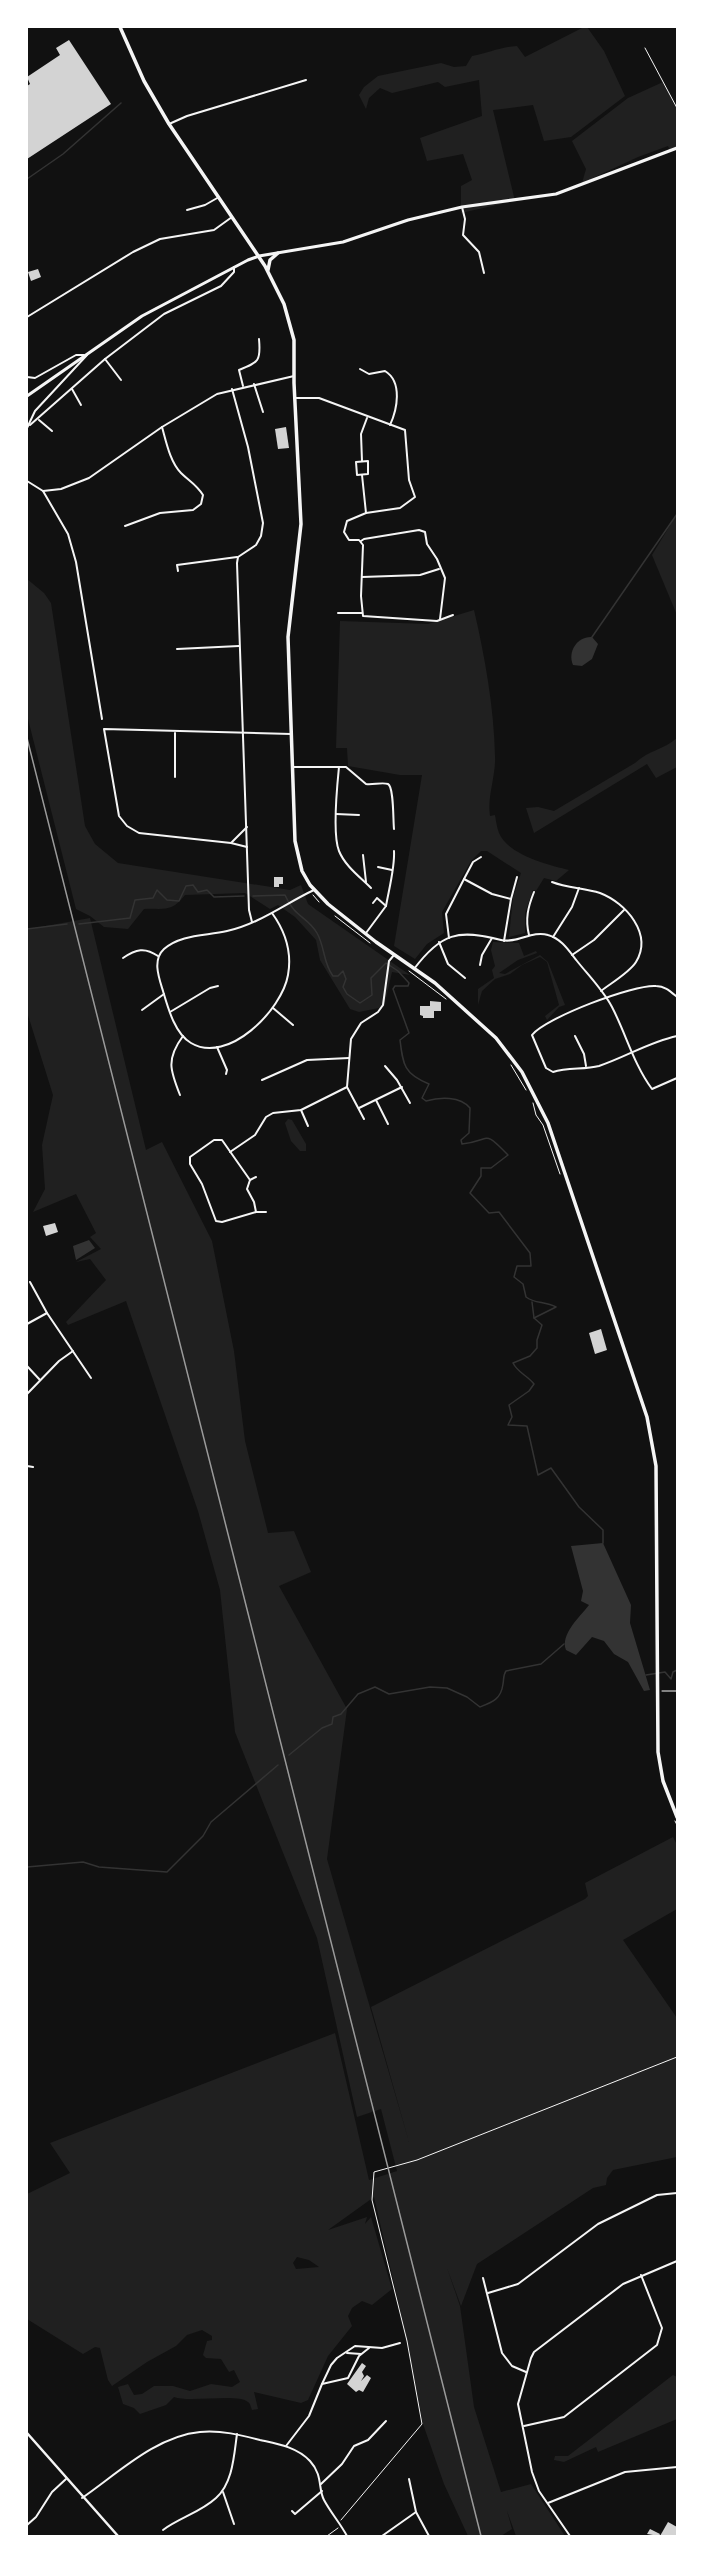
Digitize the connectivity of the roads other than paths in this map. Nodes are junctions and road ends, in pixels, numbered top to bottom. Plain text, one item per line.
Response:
1 (120, 27) edge
2 (645, 48) dead end
3 (306, 80) dead end
4 (677, 108) edge
5 (170, 124) junction
6 (677, 148) edge
7 (219, 197) junction
8 (462, 207) junction
9 (187, 210) dead end
10 (232, 217) junction
11 (278, 253) junction
12 (259, 256) junction
13 (234, 267) junction
14 (267, 270) junction
15 (484, 273) dead end
16 (27, 317) edge
17 (259, 339) dead end
18 (87, 355) junction
19 (105, 360) junction
20 (360, 370) dead end
21 (294, 376) junction
22 (27, 377) edge
23 (121, 380) dead end
24 (254, 384) junction
25 (244, 386) junction
26 (72, 388) junction
27 (232, 389) junction
28 (27, 396) edge
29 (295, 398) junction
30 (81, 405) dead end
31 (263, 412) dead end
32 (367, 418) junction
33 (39, 420) junction
34 (30, 425) junction
35 (390, 425) junction
36 (162, 427) junction
37 (27, 428) edge
38 (52, 432) dead end
39 (362, 461) junction
40 (362, 475) junction
41 (27, 481) edge
42 (43, 491) junction
43 (366, 513) junction
44 (124, 526) dead end
45 (361, 541) junction
46 (238, 557) junction
47 (439, 569) junction
48 (178, 571) dead end
49 (362, 577) junction
50 (338, 613) dead end
51 (362, 614) junction
52 (453, 615) dead end
53 (440, 620) junction
54 (239, 646) junction
55 (177, 649) dead end
56 (102, 719) dead end
57 (175, 732) junction
58 (242, 734) junction
59 (292, 734) junction
60 (294, 767) junction
61 (339, 768) junction
62 (175, 777) dead end
63 (336, 814) junction
64 (359, 815) dead end
65 (247, 827) junction
66 (394, 829) dead end
67 (231, 843) junction
68 (247, 848) junction
69 (394, 851) dead end
70 (363, 855) dead end
71 (481, 857) dead end
72 (378, 867) dead end
73 (392, 870) junction
74 (517, 877) dead end
75 (464, 879) junction
76 (552, 882) dead end
77 (366, 883) junction
78 (371, 888) dead end
79 (579, 888) junction
80 (314, 890) junction
81 (534, 892) dead end
82 (511, 899) junction
83 (373, 903) dead end
84 (386, 906) junction
85 (624, 910) junction
86 (272, 913) junction
87 (252, 922) junction
88 (365, 934) junction
89 (529, 935) junction
90 (553, 937) junction
91 (449, 938) junction
92 (492, 938) junction
93 (504, 941) junction
94 (439, 942) junction
95 (394, 955) junction
96 (572, 955) junction
97 (158, 956) junction
98 (124, 958) dead end
99 (480, 965) dead end
100 (414, 969) junction
101 (465, 978) dead end
102 (218, 986) dead end
103 (601, 991) junction
104 (164, 994) junction
105 (677, 996) edge
106 (606, 998) junction
107 (273, 1008) junction
108 (142, 1010) dead end
109 (170, 1012) junction
110 (293, 1025) dead end
111 (182, 1036) junction
112 (575, 1036) dead end
113 (677, 1036) edge
114 (216, 1048) junction
115 (632, 1052) junction
116 (349, 1058) junction
117 (386, 1066) dead end
118 (586, 1067) junction
119 (226, 1074) dead end
120 (677, 1078) edge
121 (262, 1080) dead end
122 (347, 1087) junction
123 (402, 1087) junction
124 (180, 1095) dead end
125 (376, 1100) junction
126 (410, 1103) dead end
127 (359, 1108) junction
128 (301, 1110) junction
129 (364, 1119) dead end
130 (388, 1124) dead end
131 (308, 1126) dead end
132 (230, 1152) junction
133 (256, 1178) dead end
134 (250, 1180) junction
135 (256, 1212) junction
136 (266, 1212) dead end
137 (30, 1282) dead end
138 (46, 1313) junction
139 (27, 1324) edge
140 (73, 1351) junction
141 (27, 1366) edge
142 (91, 1378) dead end
143 (40, 1380) junction
144 (27, 1394) edge
145 (27, 1466) edge
146 (32, 1467) dead end
147 (677, 1817) edge
148 (677, 2193) edge
149 (677, 2261) edge
150 (641, 2275) junction
151 (483, 2278) dead end
152 (488, 2294) junction
153 (400, 2342) dead end
154 (369, 2348) junction
155 (346, 2353) junction
156 (361, 2354) junction
157 (526, 2372) junction
158 (322, 2384) junction
159 (386, 2421) dead end
160 (524, 2426) junction
161 (27, 2433) edge
162 (237, 2434) junction
163 (286, 2446) junction
164 (677, 2467) edge
165 (409, 2479) dead end
166 (66, 2480) junction
167 (321, 2484) junction
168 (322, 2491) junction
169 (223, 2492) junction
170 (82, 2498) junction
171 (548, 2503) junction
172 (292, 2511) dead end
173 (416, 2512) junction
174 (234, 2524) dead end
175 (27, 2525) edge
176 (163, 2530) dead end
177 (118, 2536) edge
178 (347, 2536) edge
179 (382, 2536) edge
180 (429, 2536) edge
181 (570, 2536) edge

1 - 5 main road
2 - 4 lane
3 - 5 street
5 - 7 main road
6 - 8 main road
7 - 9 street
7 - 10 main road
8 - 11 main road
8 - 15 street
10 - 12 main road
10 - 16 street
11 - 12 main road
11 - 14 main road
12 - 13 main road
12 - 14 main road
13 - 18 main road
13 - 19 street
14 - 21 main road
17 - 25 street
18 - 22 street
18 - 28 main road
18 - 34 street
19 - 23 street
19 - 26 street
20 - 35 street
21 - 24 street
21 - 29 main road
24 - 25 street
24 - 31 street
25 - 27 street
26 - 30 street
26 - 33 street
27 - 36 street
27 - 46 street
29 - 32 street
29 - 59 main road
32 - 35 street
32 - 39 street
33 - 34 street
33 - 38 street
34 - 37 street
35 - 43 street
36 - 42 street
36 - 44 street
39 - 40 street
39 - 40 street
40 - 43 street
41 - 42 street
42 - 56 street
43 - 45 street
45 - 47 street
45 - 49 street
46 - 48 street
46 - 54 street
47 - 49 street
47 - 53 street
49 - 51 street
50 - 51 street
51 - 53 street
52 - 53 street
54 - 55 street
54 - 58 street
57 - 58 street
57 - 62 street
57 - 67 street
58 - 59 street
58 - 65 street
59 - 60 main road
60 - 61 street
60 - 80 main road
61 - 63 street
61 - 66 street
63 - 64 street
63 - 77 street
65 - 67 street
65 - 68 street
67 - 68 street
68 - 87 street
69 - 73 street
70 - 77 street
71 - 75 street
72 - 73 street
73 - 84 street
74 - 82 street
75 - 82 street
75 - 91 street
76 - 79 street
77 - 78 street
79 - 85 street
79 - 90 street
80 - 86 street
80 - 88 main road
81 - 89 street
82 - 93 street
83 - 84 street
84 - 88 street
85 - 96 street
85 - 103 street
86 - 87 street
86 - 107 street
87 - 97 street
88 - 95 main road
89 - 90 street
89 - 93 street
90 - 96 street
91 - 92 street
91 - 94 street
92 - 93 street
92 - 99 street
94 - 100 street
94 - 101 street
95 - 100 main road
95 - 116 street
96 - 103 street
97 - 98 street
97 - 104 street
100 - 147 main road
102 - 109 street
103 - 106 street
104 - 108 street
104 - 109 street
105 - 106 street
106 - 115 street
106 - 118 street
107 - 110 street
107 - 114 street
109 - 111 street
111 - 114 street
111 - 124 street
112 - 118 street
113 - 115 street
114 - 119 street
115 - 118 street
115 - 120 street
116 - 121 street
116 - 122 street
117 - 123 street
122 - 127 street
122 - 128 street
123 - 125 street
123 - 126 street
125 - 127 street
125 - 130 street
127 - 129 street
128 - 131 street
128 - 132 street
132 - 134 street
132 - 135 street
133 - 134 street
134 - 135 street
135 - 136 street
137 - 138 street
138 - 139 street
138 - 140 street
140 - 142 street
140 - 143 street
141 - 143 street
143 - 144 street
145 - 146 street
148 - 152 street
149 - 150 street
150 - 157 street
150 - 160 street
151 - 152 street
152 - 157 street
153 - 154 street
154 - 155 street
154 - 156 street
155 - 156 street
155 - 158 street
156 - 158 street
157 - 160 street
158 - 163 street
159 - 167 street
160 - 171 street
161 - 166 street
162 - 163 street
162 - 169 street
162 - 170 street
163 - 167 street
164 - 171 street
165 - 173 street
166 - 170 street
166 - 175 street
167 - 168 street
168 - 172 street
168 - 178 street
169 - 174 street
169 - 176 street
170 - 177 street
171 - 181 street
173 - 179 street
173 - 180 street

